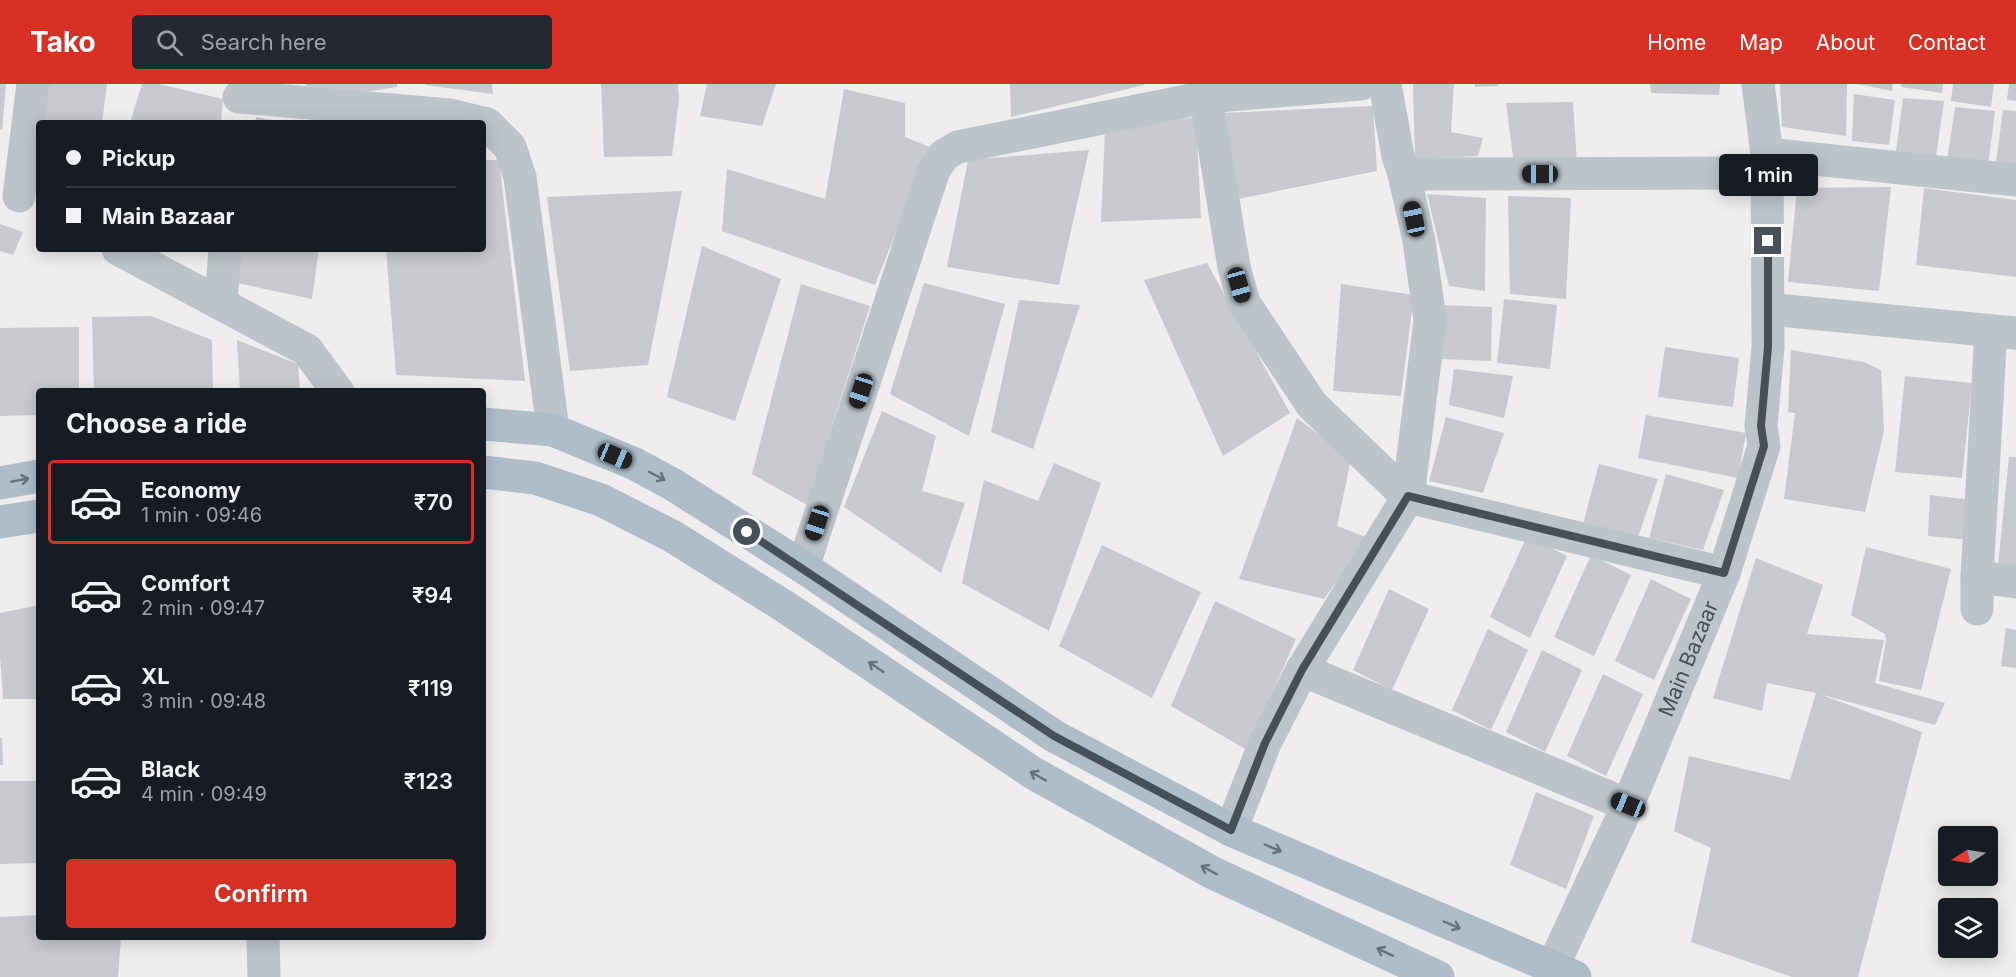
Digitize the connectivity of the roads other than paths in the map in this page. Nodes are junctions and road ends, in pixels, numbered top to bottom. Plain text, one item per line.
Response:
1 (33, 84) edge
2 (1361, 84) edge
3 (1385, 84) edge
4 (1758, 84) edge
5 (1205, 91) edge
6 (238, 101) edge
7 (471, 120) edge
8 (486, 124) edge
9 (1767, 164) junction
10 (1404, 174) junction
11 (2016, 180) edge
12 (19, 196) edge
13 (124, 252) edge
14 (225, 252) edge
15 (220, 304) junction
16 (1768, 309) junction
17 (2004, 332) edge
18 (335, 388) edge
19 (486, 424) edge
20 (553, 430) junction
21 (486, 472) edge
22 (36, 477) edge
23 (0, 483) edge
24 (1408, 496) junction
25 (36, 516) edge
26 (0, 522) edge
27 (803, 567) junction
28 (1724, 573) junction
29 (1977, 577) junction
30 (2016, 582) edge
31 (1977, 609) dead end
32 (1302, 670) junction
33 (1628, 805) junction
34 (1231, 830) junction
35 (263, 940) edge
36 (1564, 973) edge
37 (264, 977) edge
38 (1438, 977) edge

1 - 12 street
2 - 5 street
3 - 10 street
4 - 9 street, Main Bazaar
5 - 24 street
5 - 27 street
6 - 7 street
8 - 20 street
9 - 10 street
9 - 11 street
9 - 16 street, Main Bazaar
10 - 24 street
13 - 15 street
14 - 15 street
15 - 18 street
16 - 17 street
16 - 28 street, Main Bazaar
17 - 29 street
19 - 20 main road
20 -> 27 main road
38 -> 21 main road
23 -> 22 main road
24 - 28 street
24 - 32 street
25 - 26 main road
27 - 34 main road
28 - 33 street, Main Bazaar
29 - 30 street
29 - 31 street
32 - 33 street
32 - 34 street
33 - 36 street, Main Bazaar
34 -> 36 main road
35 - 37 street

